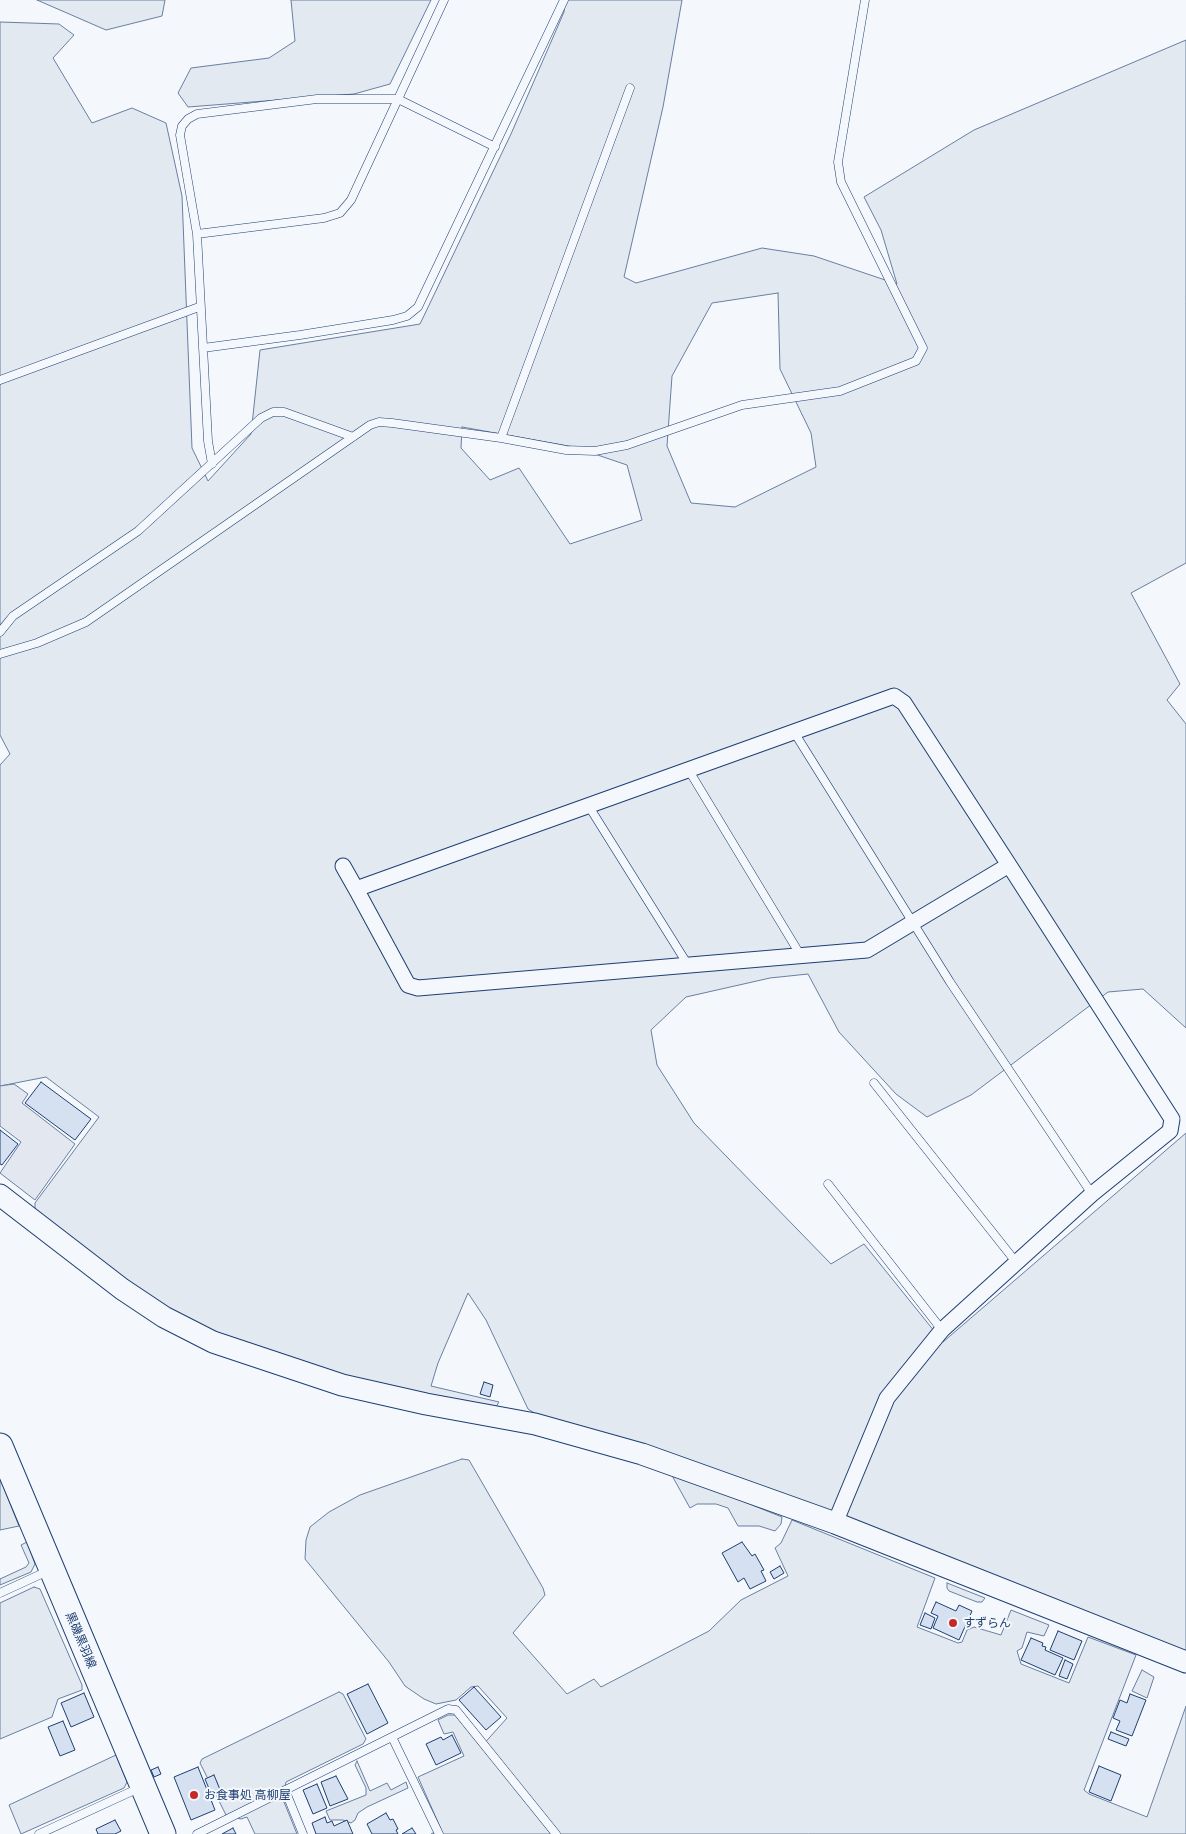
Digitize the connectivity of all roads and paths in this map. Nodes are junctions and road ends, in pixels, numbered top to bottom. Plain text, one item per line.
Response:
1 (444, 0) edge
2 (564, 0) edge
3 (865, 0) edge
4 (630, 88) dead end
5 (398, 99) junction
6 (495, 147) junction
7 (197, 234) junction
8 (199, 307) junction
9 (203, 348) junction
10 (0, 380) edge
11 (353, 437) junction
12 (501, 438) junction
13 (212, 464) junction
14 (0, 632) edge
15 (0, 654) edge
16 (794, 732) junction
17 (688, 769) junction
18 (588, 806) junction
19 (1009, 865) junction
20 (342, 866) dead end
21 (356, 889) junction
22 (914, 923) junction
23 (801, 956) junction
24 (688, 965) junction
25 (874, 1083) dead end
26 (828, 1184) dead end
27 (1092, 1194) junction
28 (0, 1195) edge
29 (1016, 1262) junction
30 (942, 1330) junction
31 (0, 1446) edge
32 (835, 1523) junction
33 (52, 1569) junction
34 (0, 1593) edge
35 (1186, 1662) edge
36 (392, 1737) junction
37 (142, 1786) junction
38 (285, 1790) junction
39 (39, 1834) edge
40 (163, 1834) edge
41 (197, 1834) edge
42 (303, 1834) edge
43 (439, 1834) edge
44 (556, 1834) edge

1 - 5 lane
2 - 6 lane
3 - 12 lane
4 - 12 lane
5 - 6 lane
5 - 7 lane
5 - 7 lane
6 - 9 lane
7 - 8 lane
8 - 9 lane
8 - 10 lane
9 - 13 lane
11 - 12 lane
11 - 13 lane
11 - 15 lane
13 - 14 lane
16 - 17 street
16 - 19 street
16 - 22 lane
17 - 18 street
17 - 23 lane
18 - 21 street
18 - 24 lane
19 - 22 street
19 - 27 street
20 - 21 street
21 - 24 street
22 - 23 street
22 - 27 lane
23 - 24 street
25 - 29 lane
26 - 30 lane
27 - 29 street
28 - 32 street
29 - 30 street
30 - 32 street
31 - 33 main road, 黒磯黒羽線
32 - 35 street
33 - 34 lane
33 - 37 main road, 黒磯黒羽線
36 - 38 lane
36 - 43 lane
36 - 44 lane
37 - 39 lane
37 - 40 main road, 黒磯黒羽線
38 - 41 lane
38 - 42 lane

